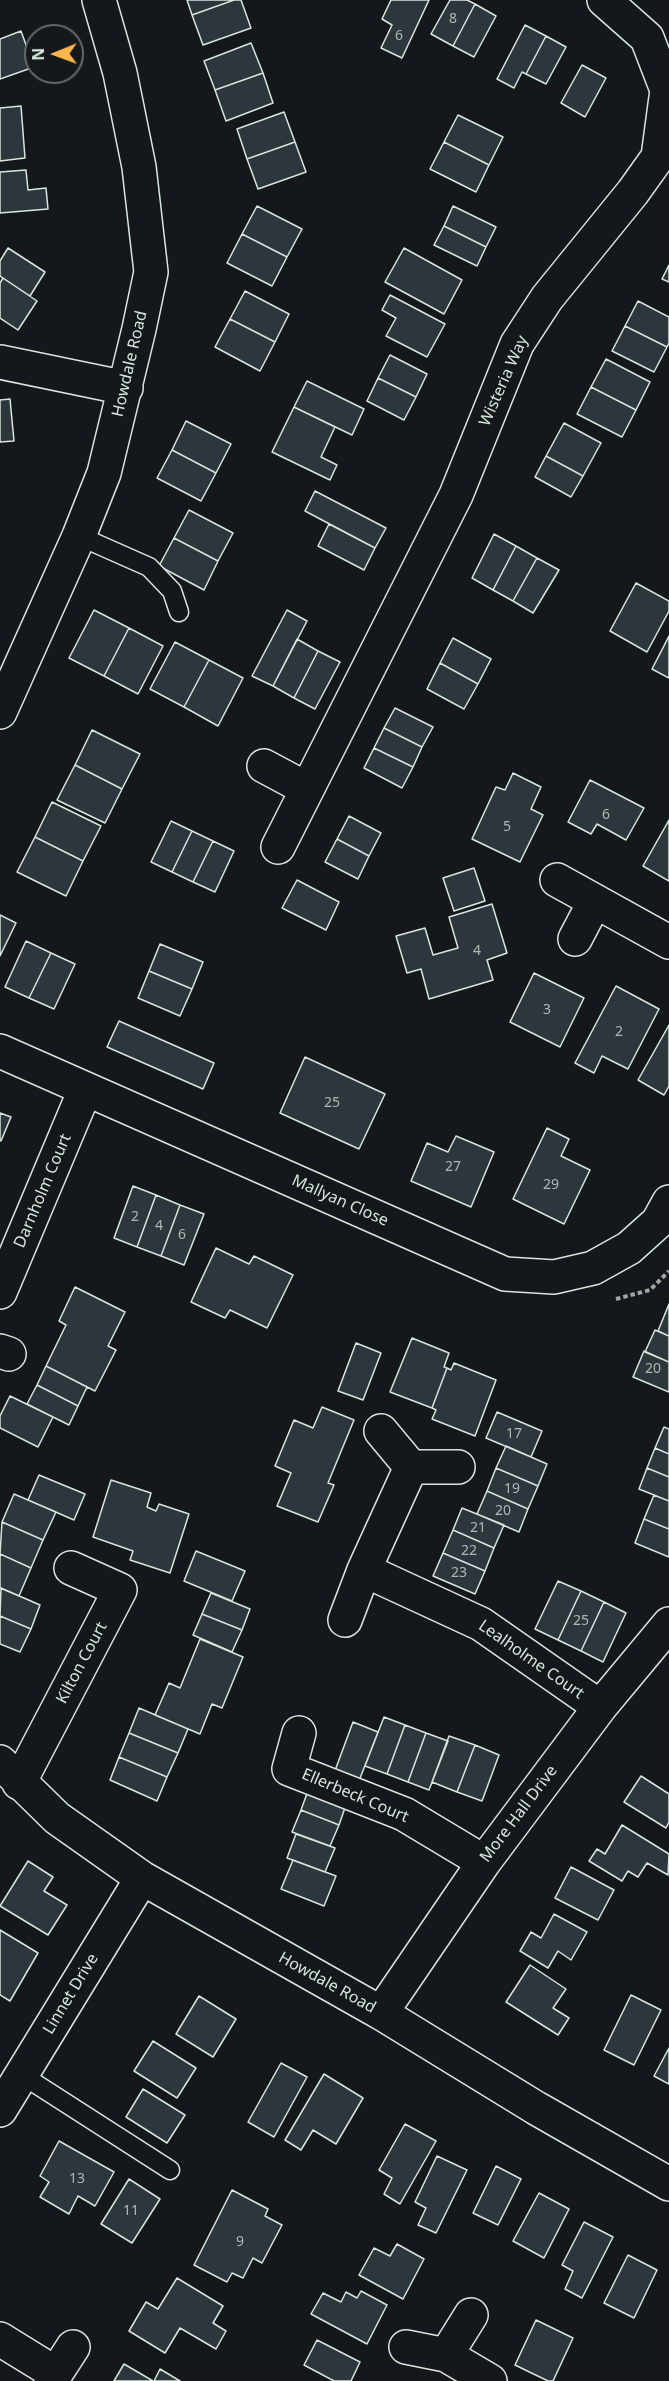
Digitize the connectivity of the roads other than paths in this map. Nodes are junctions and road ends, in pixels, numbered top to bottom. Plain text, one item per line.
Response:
1 (99, 0) edge
2 (604, 0) edge
3 (0, 362) edge
4 (126, 388) junction
5 (79, 536) junction
6 (179, 612) dead end
7 (0, 712) edge
8 (264, 766) dead end
9 (307, 789) junction
10 (278, 847) dead end
11 (557, 880) dead end
12 (595, 901) junction
13 (575, 939) dead end
14 (669, 942) edge
15 (0, 1051) edge
16 (85, 1090) junction
17 (669, 1202) edge
18 (0, 1292) edge
19 (381, 1431) dead end
20 (411, 1467) junction
21 (458, 1467) dead end
22 (71, 1568) dead end
23 (364, 1570) junction
24 (345, 1620) dead end
25 (669, 1624) edge
26 (600, 1707) junction
27 (299, 1733) dead end
28 (10, 1773) edge
29 (484, 1862) junction
30 (142, 1878) junction
31 (381, 2013) junction
32 (11, 2068) edge
33 (0, 2110) edge
34 (170, 2170) dead end
35 (669, 2184) edge
36 (471, 2314) dead end
37 (0, 2339) edge
38 (73, 2347) dead end
39 (405, 2347) dead end
40 (446, 2355) junction
41 (53, 2377) edge
42 (490, 2381) edge

1 - 4 street, Howdale Road
2 - 9 street, Wisteria Way
3 - 4 street
4 - 5 street, Howdale Road
5 - 6 lane
5 - 7 street, Howdale Road
8 - 9 street
9 - 10 street, Wisteria Way
11 - 12 street
12 - 13 street
12 - 14 street
15 - 16 street, Mallyan Close
16 - 17 street, Mallyan Close
16 - 18 street, Darnholm Court
19 - 20 street
20 - 21 street
20 - 23 street
22 - 28 street, Kilton Court
23 - 24 street
23 - 26 street, Lealholme Court
25 - 26 street, More Hall Drive
26 - 29 street, More Hall Drive
27 - 29 street, Ellerbeck Court
28 - 30 street, Howdale Road
29 - 31 street, More Hall Drive
30 - 31 street, Howdale Road
30 - 32 street, Linnet Drive
31 - 35 street, Howdale Road
32 - 33 street, Linnet Drive
32 - 34 lane
36 - 40 street
37 - 41 street
38 - 41 street
39 - 40 street
40 - 42 street

